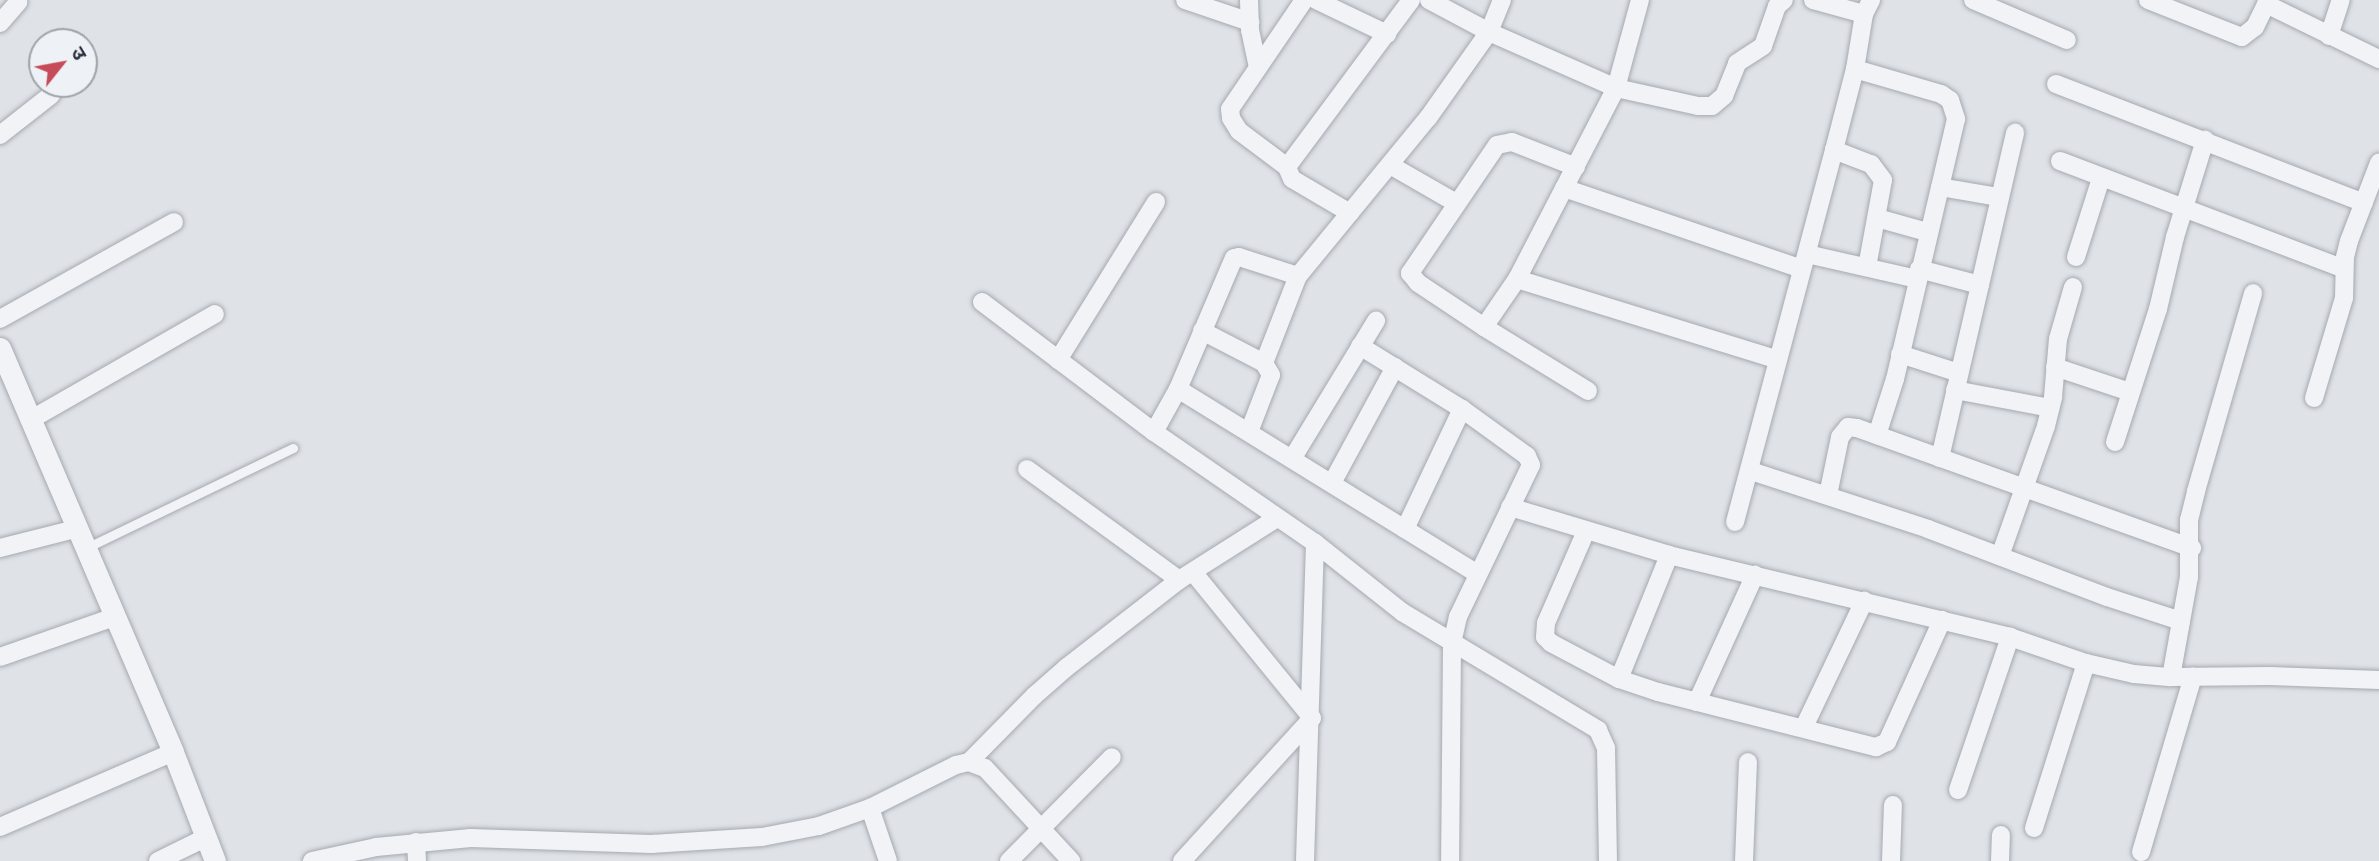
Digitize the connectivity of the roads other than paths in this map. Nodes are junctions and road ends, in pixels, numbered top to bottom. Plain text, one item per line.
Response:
1 (1185, 0) edge
2 (1249, 0) edge
3 (1304, 0) edge
4 (1316, 0) edge
5 (1411, 0) edge
6 (1429, 0) edge
7 (1502, 0) edge
8 (1640, 0) edge
9 (1784, 0) edge
10 (1813, 0) edge
11 (1973, 0) edge
12 (2148, 0) edge
13 (2342, 0) edge
14 (18, 2) dead end
15 (2267, 2) edge
16 (1867, 7) edge
17 (1250, 22) junction
18 (0, 23) edge
19 (1489, 32) junction
20 (1387, 34) junction
21 (2329, 36) junction
22 (2067, 40) dead end
23 (2379, 59) edge
24 (1258, 67) junction
25 (1855, 69) junction
26 (2056, 84) dead end
27 (1616, 88) junction
28 (46, 98) edge
29 (2015, 133) dead end
30 (0, 135) edge
31 (2205, 140) junction
32 (1834, 150) junction
33 (2060, 161) dead end
34 (2379, 163) edge
35 (1390, 165) junction
36 (1287, 167) junction
37 (1576, 167) junction
38 (2101, 178) junction
39 (1940, 187) junction
40 (1564, 188) junction
41 (1999, 197) junction
42 (1156, 202) dead end
43 (1456, 203) junction
44 (2364, 203) junction
45 (2183, 209) junction
46 (1350, 213) junction
47 (1877, 218) junction
48 (174, 222) dead end
49 (1927, 232) junction
50 (2076, 257) dead end
51 (1805, 262) junction
52 (1867, 267) junction
53 (2344, 269) junction
54 (1918, 274) junction
55 (1298, 276) junction
56 (1517, 279) junction
57 (1980, 285) junction
58 (2073, 287) dead end
59 (2253, 293) dead end
60 (982, 302) dead end
61 (215, 314) dead end
62 (0, 319) edge
63 (1376, 321) dead end
64 (1483, 327) junction
65 (1202, 331) junction
66 (1360, 346) junction
67 (0, 348) edge
68 (1900, 354) junction
69 (1778, 359) junction
70 (1058, 360) junction
71 (1264, 363) junction
72 (1395, 367) junction
73 (2055, 367) junction
74 (1957, 381) junction
75 (1178, 389) junction
76 (1588, 391) dead end
77 (2130, 393) junction
78 (2314, 398) dead end
79 (2050, 408) junction
80 (1462, 409) junction
81 (30, 420) junction
82 (1154, 432) junction
83 (1249, 432) junction
84 (1877, 436) junction
85 (2115, 442) dead end
86 (293, 448) dead end
87 (1940, 458) junction
88 (1292, 459) junction
89 (1027, 469) dead end
90 (1751, 471) junction
91 (1332, 483) junction
92 (2025, 489) junction
93 (1828, 495) junction
94 (1510, 507) junction
95 (1277, 518) junction
96 (1735, 522) dead end
97 (75, 529) junction
98 (1405, 529) junction
99 (1586, 531) junction
100 (1315, 543) junction
101 (0, 548) edge
102 (2192, 548) junction
103 (84, 549) junction
104 (1669, 555) junction
105 (2000, 556) junction
106 (1478, 574) junction
107 (1755, 575) junction
108 (1186, 576) junction
109 (1864, 601) junction
110 (114, 617) junction
111 (1942, 620) junction
112 (2181, 621) junction
113 (2010, 637) junction
114 (1452, 644) junction
115 (0, 657) edge
116 (2086, 663) junction
117 (2171, 677) junction
118 (2193, 677) junction
119 (1619, 679) junction
120 (2379, 680) edge
121 (1697, 702) junction
122 (1312, 718) junction
123 (1804, 727) junction
124 (173, 752) junction
125 (1112, 757) dead end
126 (969, 762) junction
127 (1748, 762) dead end
128 (1958, 790) dead end
129 (1893, 806) dead end
130 (870, 808) junction
131 (0, 827) edge
132 (1040, 828) junction
133 (2034, 828) dead end
134 (2001, 835) dead end
135 (205, 838) junction
136 (416, 842) junction
137 (2141, 852) dead end
138 (158, 861) edge
139 (215, 861) edge
140 (312, 861) edge
141 (417, 861) edge
142 (888, 861) edge
143 (1009, 861) edge
144 (1071, 861) edge
145 (1182, 861) edge
146 (1305, 861) edge
147 (1450, 861) edge
148 (1608, 861) edge
149 (1744, 861) edge
150 (1891, 861) edge
151 (2000, 861) edge

1 - 17 street
2 - 17 street
3 - 24 street
4 - 20 street
5 - 20 street
6 - 19 street
7 - 19 street
8 - 27 street
9 - 27 street
10 - 16 street
11 - 22 street
12 - 15 street
13 - 21 street
14 - 18 street
15 - 21 street
16 - 25 street
17 - 24 street
19 - 27 street
19 - 35 street
20 - 36 street
21 - 23 street
24 - 36 street
25 - 32 street
25 - 39 street
26 - 31 street
27 - 37 street
28 - 30 street
29 - 41 street
31 - 44 street
31 - 45 street
32 - 47 street
32 - 51 street
33 - 38 street
34 - 44 street
35 - 43 street
35 - 46 street
36 - 46 street
37 - 40 street
37 - 43 street
38 - 45 street
38 - 50 street
39 - 41 street
39 - 49 street
40 - 51 street
40 - 56 street
41 - 57 street
42 - 70 street
43 - 64 street
44 - 53 street
45 - 53 street
45 - 77 street
46 - 55 street
47 - 49 street
47 - 52 street
48 - 62 street
49 - 54 street
51 - 52 street
51 - 69 street
52 - 54 street
53 - 78 street
54 - 57 street
54 - 68 street
55 - 65 street
55 - 71 street
56 - 64 street
56 - 69 street
57 - 74 street
58 - 73 street
59 - 102 street
60 - 70 street
61 - 81 street
63 - 66 street
64 - 76 street
65 - 71 street
65 - 75 street
66 - 72 street
66 - 88 street
67 - 81 street
68 - 74 street
68 - 84 street
69 - 90 street
70 - 82 street
71 - 83 street
72 - 80 street
72 - 91 street
73 - 77 street
73 - 79 street
74 - 79 street
74 - 87 street
75 - 82 street
75 - 83 street
77 - 85 street
79 - 92 street
80 - 94 street
80 - 98 street
81 - 97 street
82 - 95 street
83 - 88 street
84 - 87 street
84 - 93 street
86 - 103 lane
87 - 92 street
88 - 91 street
89 - 108 street
90 - 93 street
90 - 96 street
91 - 98 street
92 - 102 street
92 - 105 street
93 - 105 street
94 - 99 street
94 - 106 street
95 - 100 street
95 - 108 street
97 - 101 street
97 - 103 street
98 - 106 street
99 - 104 street
99 - 119 street
100 - 114 street
100 - 122 street
102 - 112 street
103 - 110 street
104 - 107 street
104 - 119 street
105 - 112 street
106 - 114 street
107 - 109 street
107 - 121 street
108 - 122 street
108 - 126 street
109 - 111 street
109 - 123 street
110 - 115 street
110 - 124 street
111 - 113 street
111 - 123 street
112 - 117 street
113 - 116 street
113 - 128 street
114 - 147 street
114 - 148 street
116 - 117 street
116 - 133 street
117 - 118 street
118 - 120 street
118 - 137 street
119 - 121 street
121 - 123 street
122 - 145 street
122 - 146 street
124 - 131 street
124 - 135 street
125 - 132 street
126 - 130 street
126 - 132 street
127 - 149 street
129 - 150 street
130 - 136 street
130 - 142 street
132 - 143 street
132 - 144 street
134 - 151 street
135 - 138 street
135 - 139 street
136 - 140 street
136 - 141 street

